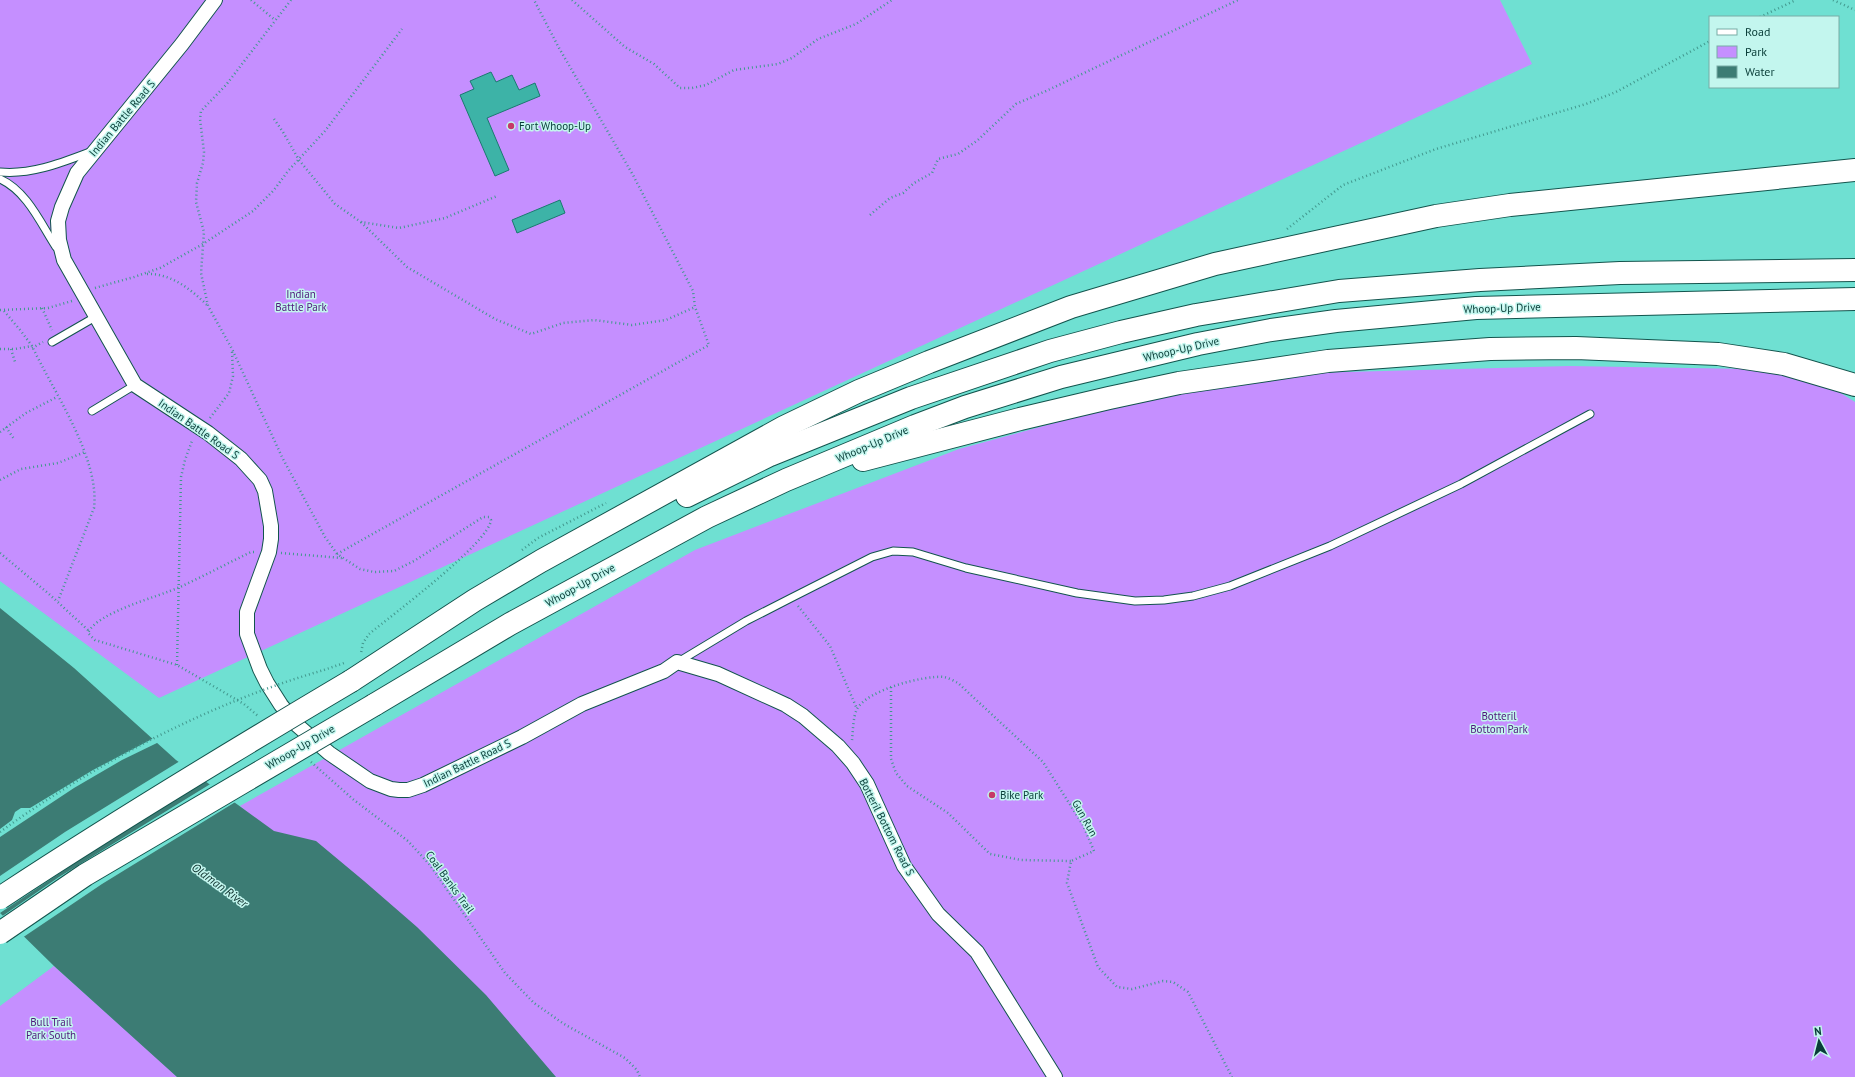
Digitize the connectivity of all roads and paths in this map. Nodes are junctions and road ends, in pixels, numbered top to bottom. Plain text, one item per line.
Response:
1 (215, 0) edge
2 (251, 0) edge
3 (291, 0) edge
4 (534, 0) edge
5 (572, 0) edge
6 (892, 0) edge
7 (1238, 0) edge
8 (1796, 0) edge
9 (1833, 0) edge
10 (1855, 10) edge
11 (1762, 16) edge
12 (275, 20) junction
13 (402, 29) dead end
14 (1709, 42) edge
15 (274, 119) dead end
16 (94, 151) junction
17 (298, 160) junction
18 (1855, 170) edge
19 (0, 172) edge
20 (0, 179) edge
21 (497, 196) dead end
22 (870, 215) dead end
23 (361, 222) junction
24 (1285, 230) dead end
25 (203, 244) junction
26 (64, 260) junction
27 (1855, 270) edge
28 (144, 274) junction
29 (87, 298) junction
30 (1855, 300) edge
31 (208, 306) junction
32 (695, 307) junction
33 (0, 310) edge
34 (4, 311) junction
35 (97, 316) junction
36 (52, 342) dead end
37 (32, 346) junction
38 (0, 349) edge
39 (11, 349) junction
40 (232, 349) junction
41 (15, 362) dead end
42 (136, 385) junction
43 (1855, 385) edge
44 (58, 396) junction
45 (92, 411) dead end
46 (1590, 414) dead end
47 (6, 427) junction
48 (0, 432) edge
49 (208, 433) junction
50 (14, 440) dead end
51 (85, 452) junction
52 (0, 480) edge
53 (786, 480) junction
54 (0, 553) edge
55 (337, 554) junction
56 (179, 587) junction
57 (791, 598) junction
58 (58, 601) junction
59 (89, 631) junction
60 (361, 656) dead end
61 (677, 662) junction
62 (177, 665) junction
63 (324, 670) dead end
64 (351, 681) junction
65 (891, 687) junction
66 (857, 709) junction
67 (262, 719) dead end
68 (838, 746) junction
69 (308, 760) dead end
70 (0, 832) edge
71 (1071, 861) junction
72 (0, 898) edge
73 (0, 933) edge
74 (640, 1077) edge
75 (1055, 1077) edge
76 (1232, 1077) edge

1 - 16 street, Indian Battle Road S
2 - 12 path
3 - 12 path
4 - 32 path
5 - 6 path
7 - 22 path
8 - 11 path
9 - 10 path
12 - 25 path
13 - 17 path
14 - 24 path
15 - 17 path
16 - 19 lane
16 - 26 street, Indian Battle Road S
17 - 23 path
17 - 25 path
18 - 64 highway
20 - 26 lane
21 - 23 path
23 - 32 path
25 - 28 path
25 - 31 path
26 - 29 street, Indian Battle Road S
27 - 64 highway
28 - 29 path
28 - 31 path
29 - 34 path
29 - 35 street, Indian Battle Road S
30 - 53 highway, Whoop-Up Drive
31 - 40 path
32 - 55 path
33 - 34 path
34 - 37 path
35 - 36 lane
35 - 42 street, Indian Battle Road S
37 - 39 path
37 - 44 path
38 - 39 path
39 - 41 path
40 - 49 path
40 - 55 path
42 - 45 lane
42 - 49 street, Indian Battle Road S
43 - 53 highway
44 - 47 path
44 - 51 path
46 - 57 lane
47 - 48 path
47 - 50 path
49 - 56 path
49 - 61 street, Indian Battle Road S
51 - 52 path
51 - 58 path
53 - 73 highway, Whoop-Up Drive, bridge
54 - 58 path
55 - 60 path
56 - 59 path
56 - 62 path
57 - 61 lane
57 - 66 path
58 - 59 path
59 - 62 path
61 - 68 street, Botteril Bottom Road S
62 - 67 path
63 - 70 path, bridge
64 - 72 highway, bridge
65 - 66 path, Gun Run
65 - 71 path
65 - 71 path, Gun Run
66 - 68 path
68 - 75 street, Botteril Bottom Road S
69 - 74 path, Coal Banks Trail
71 - 76 path

